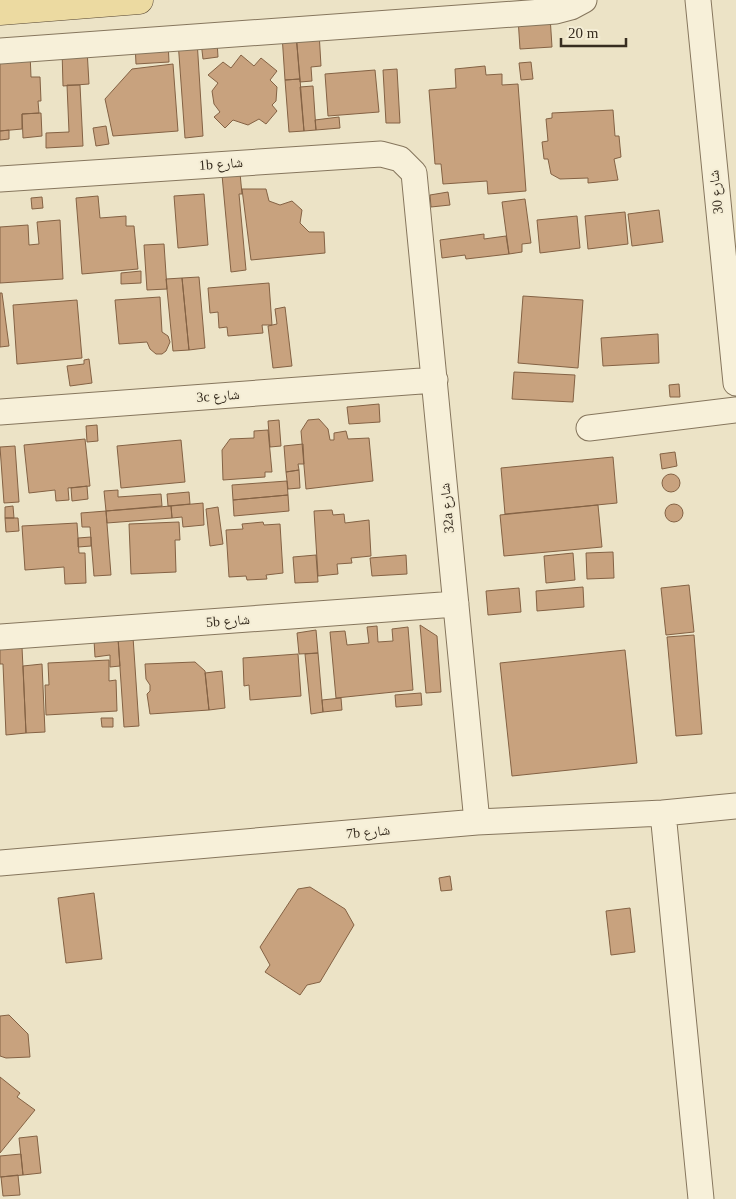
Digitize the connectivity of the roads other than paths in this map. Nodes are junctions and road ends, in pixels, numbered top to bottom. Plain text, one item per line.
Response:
1 (140, 0) edge
2 (584, 0) edge
3 (698, 0) edge
4 (0, 11) edge
5 (0, 51) edge
6 (0, 179) edge
7 (418, 193) joint
8 (435, 380) junction
9 (736, 383) edge
10 (736, 410) edge
11 (0, 412) edge
12 (589, 428) dead end
13 (456, 604) junction
14 (0, 637) edge
15 (736, 806) edge
16 (663, 813) junction
17 (477, 822) junction
18 (0, 863) edge
19 (701, 1199) edge

1 - 4 main road
2 - 5 street
3 - 9 street, شارع 30
6 - 7 street, 1b شارع
7 - 8 street, 32a شارع
8 - 11 street, 3c شارع
8 - 13 street, 32a شارع
10 - 12 street
13 - 14 street, 5b شارع
13 - 17 street, 32a شارع
15 - 16 street, 7b شارع
16 - 17 street, 7b شارع
16 - 19 street
17 - 18 street, 7b شارع

